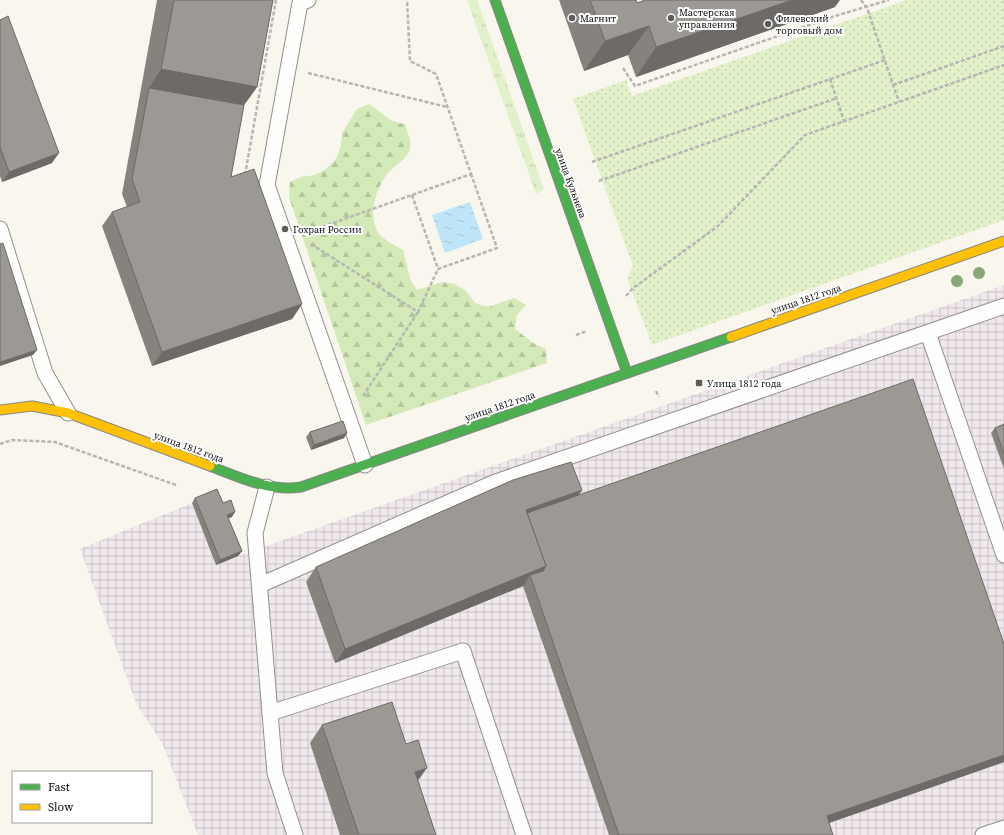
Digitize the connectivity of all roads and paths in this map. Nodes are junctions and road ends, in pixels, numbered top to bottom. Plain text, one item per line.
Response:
1 (276, 0) edge
2 (308, 0) edge
3 (407, 0) edge
4 (495, 0) edge
5 (861, 0) edge
6 (889, 0) edge
7 (866, 8) junction
8 (1004, 46) edge
9 (885, 60) junction
10 (1004, 65) edge
11 (288, 68) junction
12 (623, 68) edge
13 (830, 79) junction
14 (893, 85) junction
15 (837, 98) junction
16 (899, 102) junction
17 (448, 107) junction
18 (844, 121) junction
19 (592, 162) dead end
20 (471, 174) junction
21 (245, 176) edge
22 (599, 181) dead end
23 (412, 195) junction
24 (0, 229) edge
25 (292, 238) junction
26 (1004, 241) edge
27 (438, 269) junction
28 (622, 301) dead end
29 (1004, 306) edge
30 (418, 312) junction
31 (928, 332) junction
32 (627, 374) junction
33 (656, 391) dead end
34 (659, 397) dead end
35 (359, 402) dead end
36 (0, 410) edge
37 (68, 413) junction
38 (0, 444) edge
39 (365, 465) junction
40 (176, 485) dead end
41 (267, 486) junction
42 (1004, 555) edge
43 (260, 585) junction
44 (270, 713) junction
45 (1004, 828) edge
46 (295, 835) edge
47 (524, 835) edge
48 (983, 835) edge

1 - 21 path
2 - 11 lane
3 - 17 path
4 - 32 street, улица Кульнева
5 - 7 path
6 - 7 path
7 - 9 path
7 - 12 path
8 - 14 path
9 - 13 path
9 - 14 path
10 - 16 path
11 - 17 path
11 - 25 lane
13 - 15 path
13 - 19 path
14 - 16 path
15 - 18 path
15 - 22 path
16 - 18 path
17 - 20 path
18 - 28 path
20 - 23 path
20 - 27 path
23 - 25 path
23 - 27 path
24 - 37 lane
25 - 30 path
25 - 39 lane
26 - 32 street, улица 1812 года
27 - 30 path
29 - 31 lane
30 - 35 path
31 - 42 lane
31 - 43 lane
32 - 39 street, улица 1812 года
33 - 34 path
36 - 37 street, улица 1812 года
37 - 41 street, улица 1812 года
38 - 40 path
39 - 41 street, улица 1812 года
41 - 43 lane
43 - 44 lane
44 - 46 lane
44 - 47 lane
45 - 48 lane

